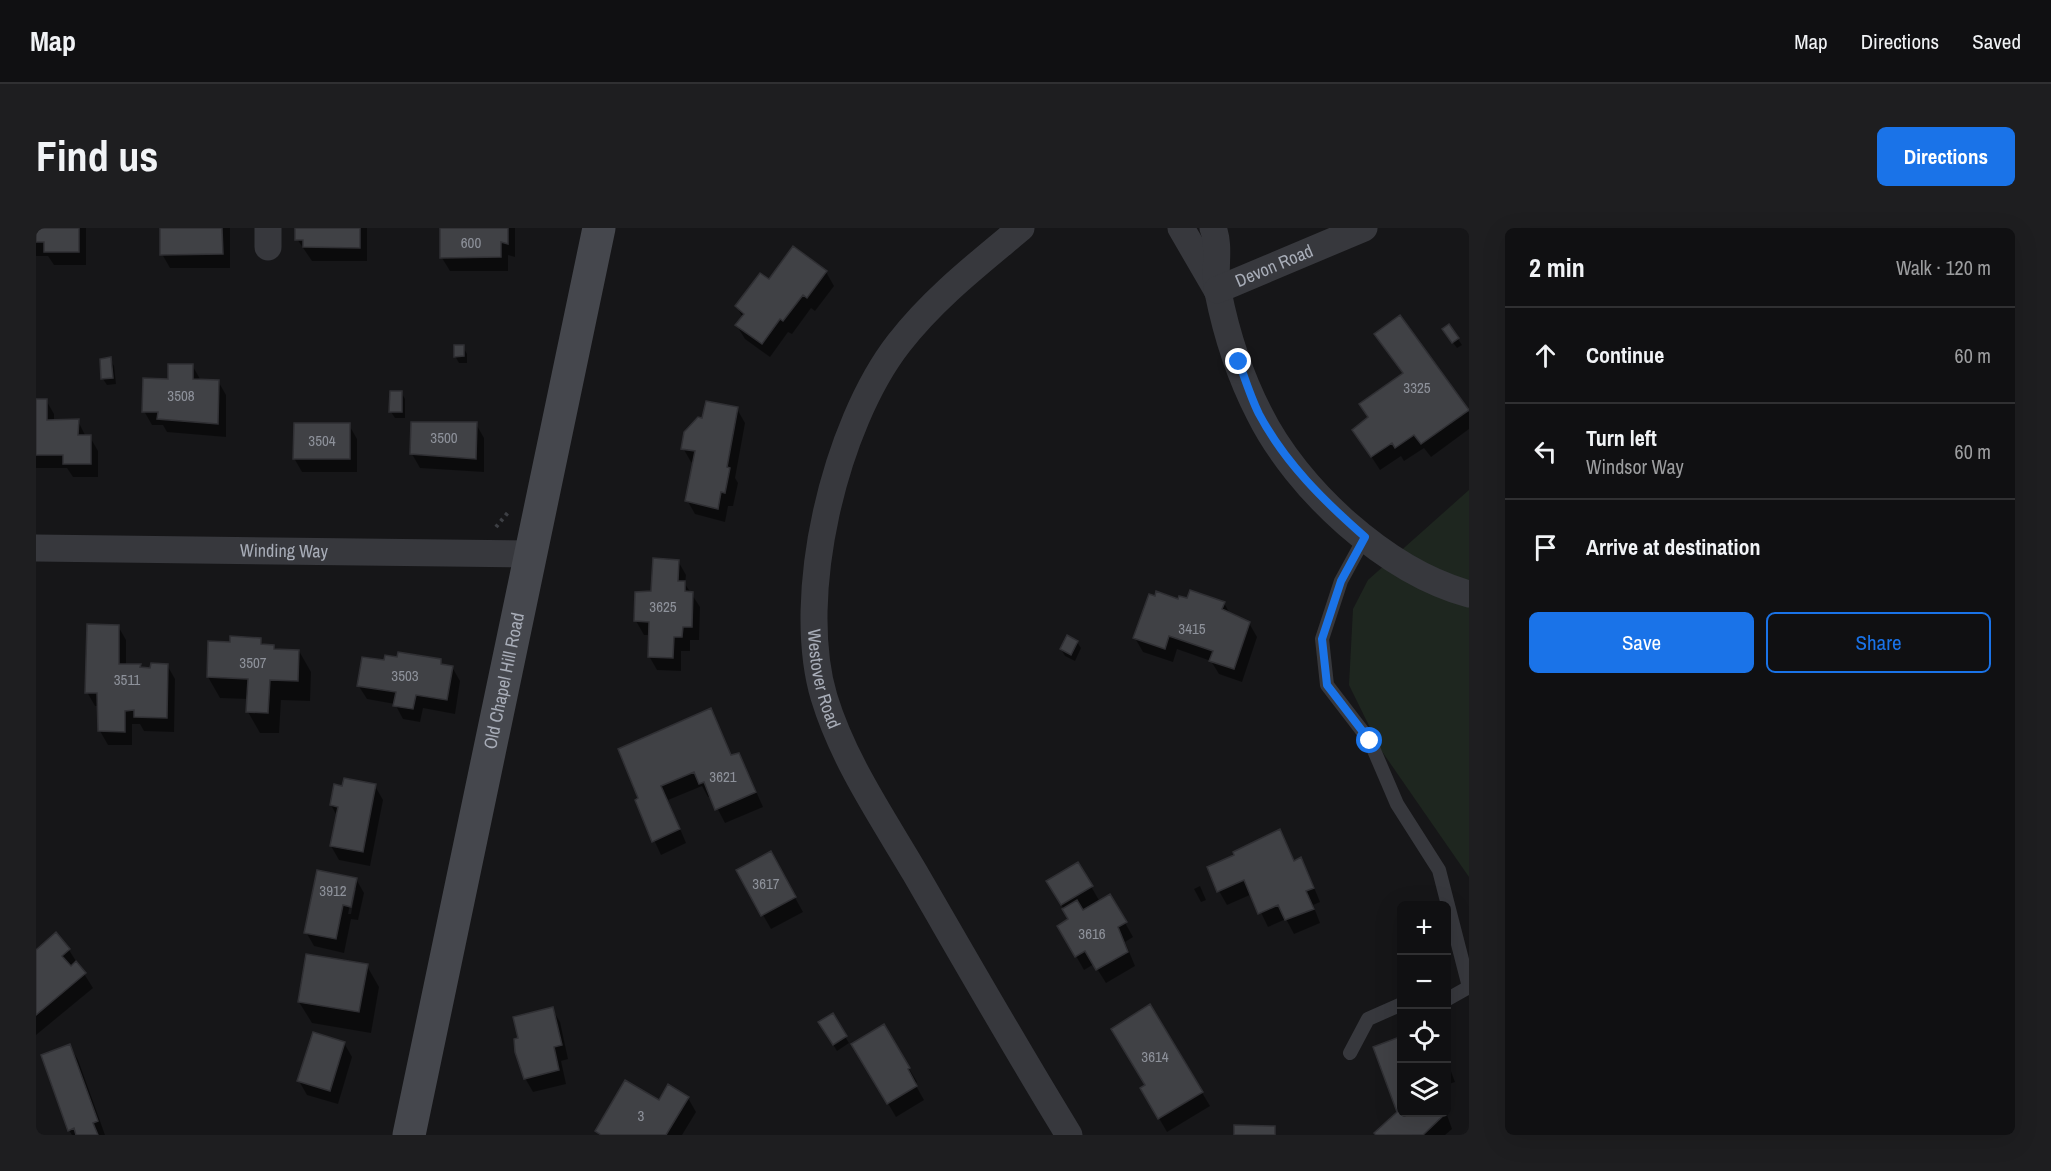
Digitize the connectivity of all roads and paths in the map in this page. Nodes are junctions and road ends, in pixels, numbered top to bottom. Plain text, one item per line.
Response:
1 (599, 228) edge
2 (1021, 228) edge
3 (1181, 228) edge
4 (1213, 228) edge
5 (1364, 228) edge
6 (1217, 290) junction
7 (1365, 537) junction
8 (36, 548) edge
9 (532, 554) junction
10 (1469, 594) edge
11 (1451, 997) edge
12 (1397, 1006) edge
13 (1350, 1053) dead end
14 (410, 1135) edge
15 (1069, 1135) edge

1 - 9 street, Old Chapel Hill Road
2 - 15 street, Westover Road
3 - 6 street
4 - 6 street
5 - 6 street, Devon Road
6 - 7 street
7 - 10 street
7 - 11 lane
8 - 9 street, Winding Way
9 - 14 street, Old Chapel Hill Road
12 - 13 lane

